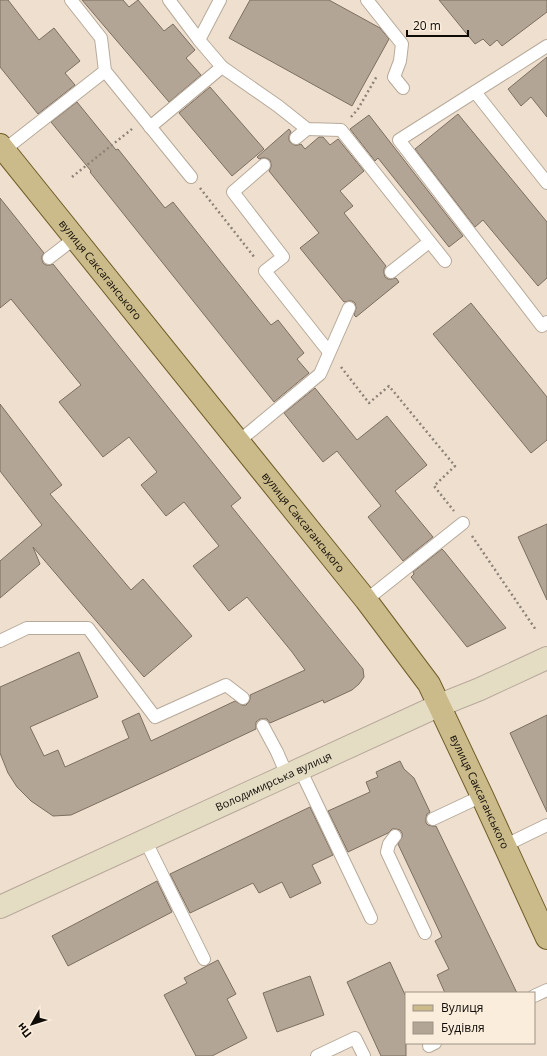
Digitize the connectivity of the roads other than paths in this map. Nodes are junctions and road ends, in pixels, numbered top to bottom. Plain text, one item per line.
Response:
1 (71, 0) edge
2 (169, 0) edge
3 (220, 0) edge
4 (366, 0) edge
5 (199, 40) junction
6 (547, 46) edge
7 (222, 67) junction
8 (105, 71) junction
9 (403, 88) dead end
10 (475, 92) junction
11 (150, 127) junction
12 (307, 128) junction
13 (296, 138) dead end
14 (2, 147) edge
15 (264, 165) dead end
16 (191, 178) road end
17 (547, 183) edge
18 (75, 238) junction
19 (429, 242) junction
20 (49, 258) dead end
21 (445, 261) dead end
22 (391, 272) dead end
23 (349, 308) dead end
24 (547, 322) edge
25 (329, 352) junction
26 (239, 441) junction
27 (463, 523) road end
28 (366, 600) junction
29 (0, 641) edge
30 (547, 658) edge
31 (243, 698) dead end
32 (440, 705) junction
33 (263, 726) dead end
34 (294, 772) junction
35 (482, 796) junction
36 (433, 819) dead end
37 (547, 825) edge
38 (395, 836) dead end
39 (146, 840) junction
40 (504, 846) junction
41 (2, 900) edge
42 (370, 918) dead end
43 (425, 933) dead end
44 (547, 938) edge
45 (204, 960) dead end
46 (547, 990) edge
47 (535, 996) edge
48 (317, 1056) edge
49 (364, 1056) edge

1 - 8 lane
2 - 5 lane
3 - 5 lane
4 - 9 lane
5 - 7 lane
6 - 10 lane
7 - 11 lane
7 - 12 lane
8 - 11 lane
8 - 14 lane
10 - 17 lane
10 - 24 lane
11 - 16 lane
12 - 13 lane
12 - 19 lane
14 - 18 main road, вулиця Саксаганського
15 - 25 lane
18 - 20 lane
18 - 26 main road, вулиця Саксаганського
19 - 21 lane
19 - 22 lane
23 - 25 lane
25 - 26 lane
26 - 28 main road, вулиця Саксаганського
27 - 28 lane
28 - 32 main road, вулиця Саксаганського
29 - 31 lane
30 - 32 street, Володимирська вулиця
32 - 34 street, Володимирська вулиця
32 - 35 main road, вулиця Саксаганського
33 - 34 lane
34 - 39 street, Володимирська вулиця
34 - 42 lane
35 - 36 lane
35 - 40 main road, вулиця Саксаганського
37 - 40 lane
38 - 43 lane
39 - 41 street, Володимирська вулиця
39 - 45 lane
40 - 44 main road, вулиця Саксаганського
46 - 47 lane
48 - 49 lane

